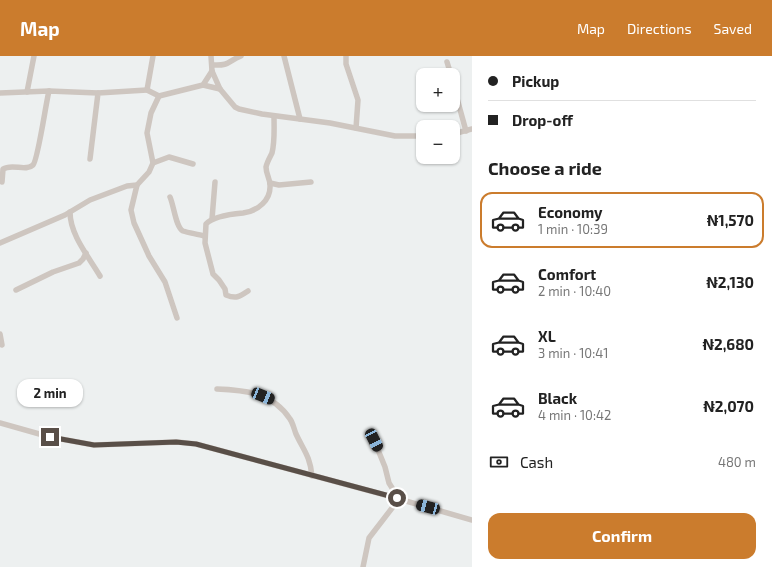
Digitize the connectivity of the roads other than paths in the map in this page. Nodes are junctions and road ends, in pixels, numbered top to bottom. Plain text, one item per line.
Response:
1 (34, 56) edge
2 (153, 56) edge
3 (211, 56) edge
4 (241, 56) edge
5 (284, 56) edge
6 (346, 56) edge
7 (447, 62) dead end
8 (212, 68) junction
9 (449, 68) edge
10 (203, 85) junction
11 (220, 89) junction
12 (147, 90) junction
13 (49, 91) junction
14 (27, 92) junction
15 (0, 93) edge
16 (98, 93) junction
17 (159, 96) junction
18 (460, 104) edge
19 (274, 116) junction
20 (300, 119) junction
21 (356, 128) junction
22 (469, 130) edge
23 (416, 136) edge
24 (90, 159) dead end
25 (153, 163) junction
26 (193, 164) dead end
27 (2, 182) dead end
28 (215, 182) dead end
29 (311, 182) dead end
30 (270, 183) junction
31 (137, 185) junction
32 (170, 197) dead end
33 (70, 212) junction
34 (212, 218) junction
35 (204, 236) junction
36 (0, 243) edge
37 (86, 253) junction
38 (100, 276) dead end
39 (16, 290) dead end
40 (248, 291) dead end
41 (177, 318) dead end
42 (0, 334) edge
43 (2, 345) dead end
44 (217, 389) dead end
45 (0, 423) edge
46 (374, 440) dead end
47 (312, 476) junction
48 (398, 499) junction
49 (472, 520) edge
50 (363, 567) edge

1 - 14 street
2 - 12 street
3 - 8 street
4 - 8 street
5 - 20 street
6 - 21 street
7 - 9 street
8 - 10 street
8 - 11 street
10 - 11 street
10 - 17 street
11 - 19 street
12 - 16 street
12 - 17 street
13 - 14 street
13 - 16 street
13 - 27 street
14 - 15 street
16 - 24 street
17 - 25 street
18 - 22 street
19 - 20 street
19 - 30 street
20 - 21 street
21 - 23 street
25 - 26 street
25 - 31 street
28 - 34 street
29 - 30 street
30 - 34 street
31 - 33 street
31 - 41 street
32 - 35 street
33 - 36 street
33 - 37 street
34 - 35 street
35 - 40 street
37 - 38 street
37 - 39 street
42 - 43 street
44 - 47 street
45 - 47 street
46 - 48 street
47 - 48 street
48 - 49 street
48 - 50 street

